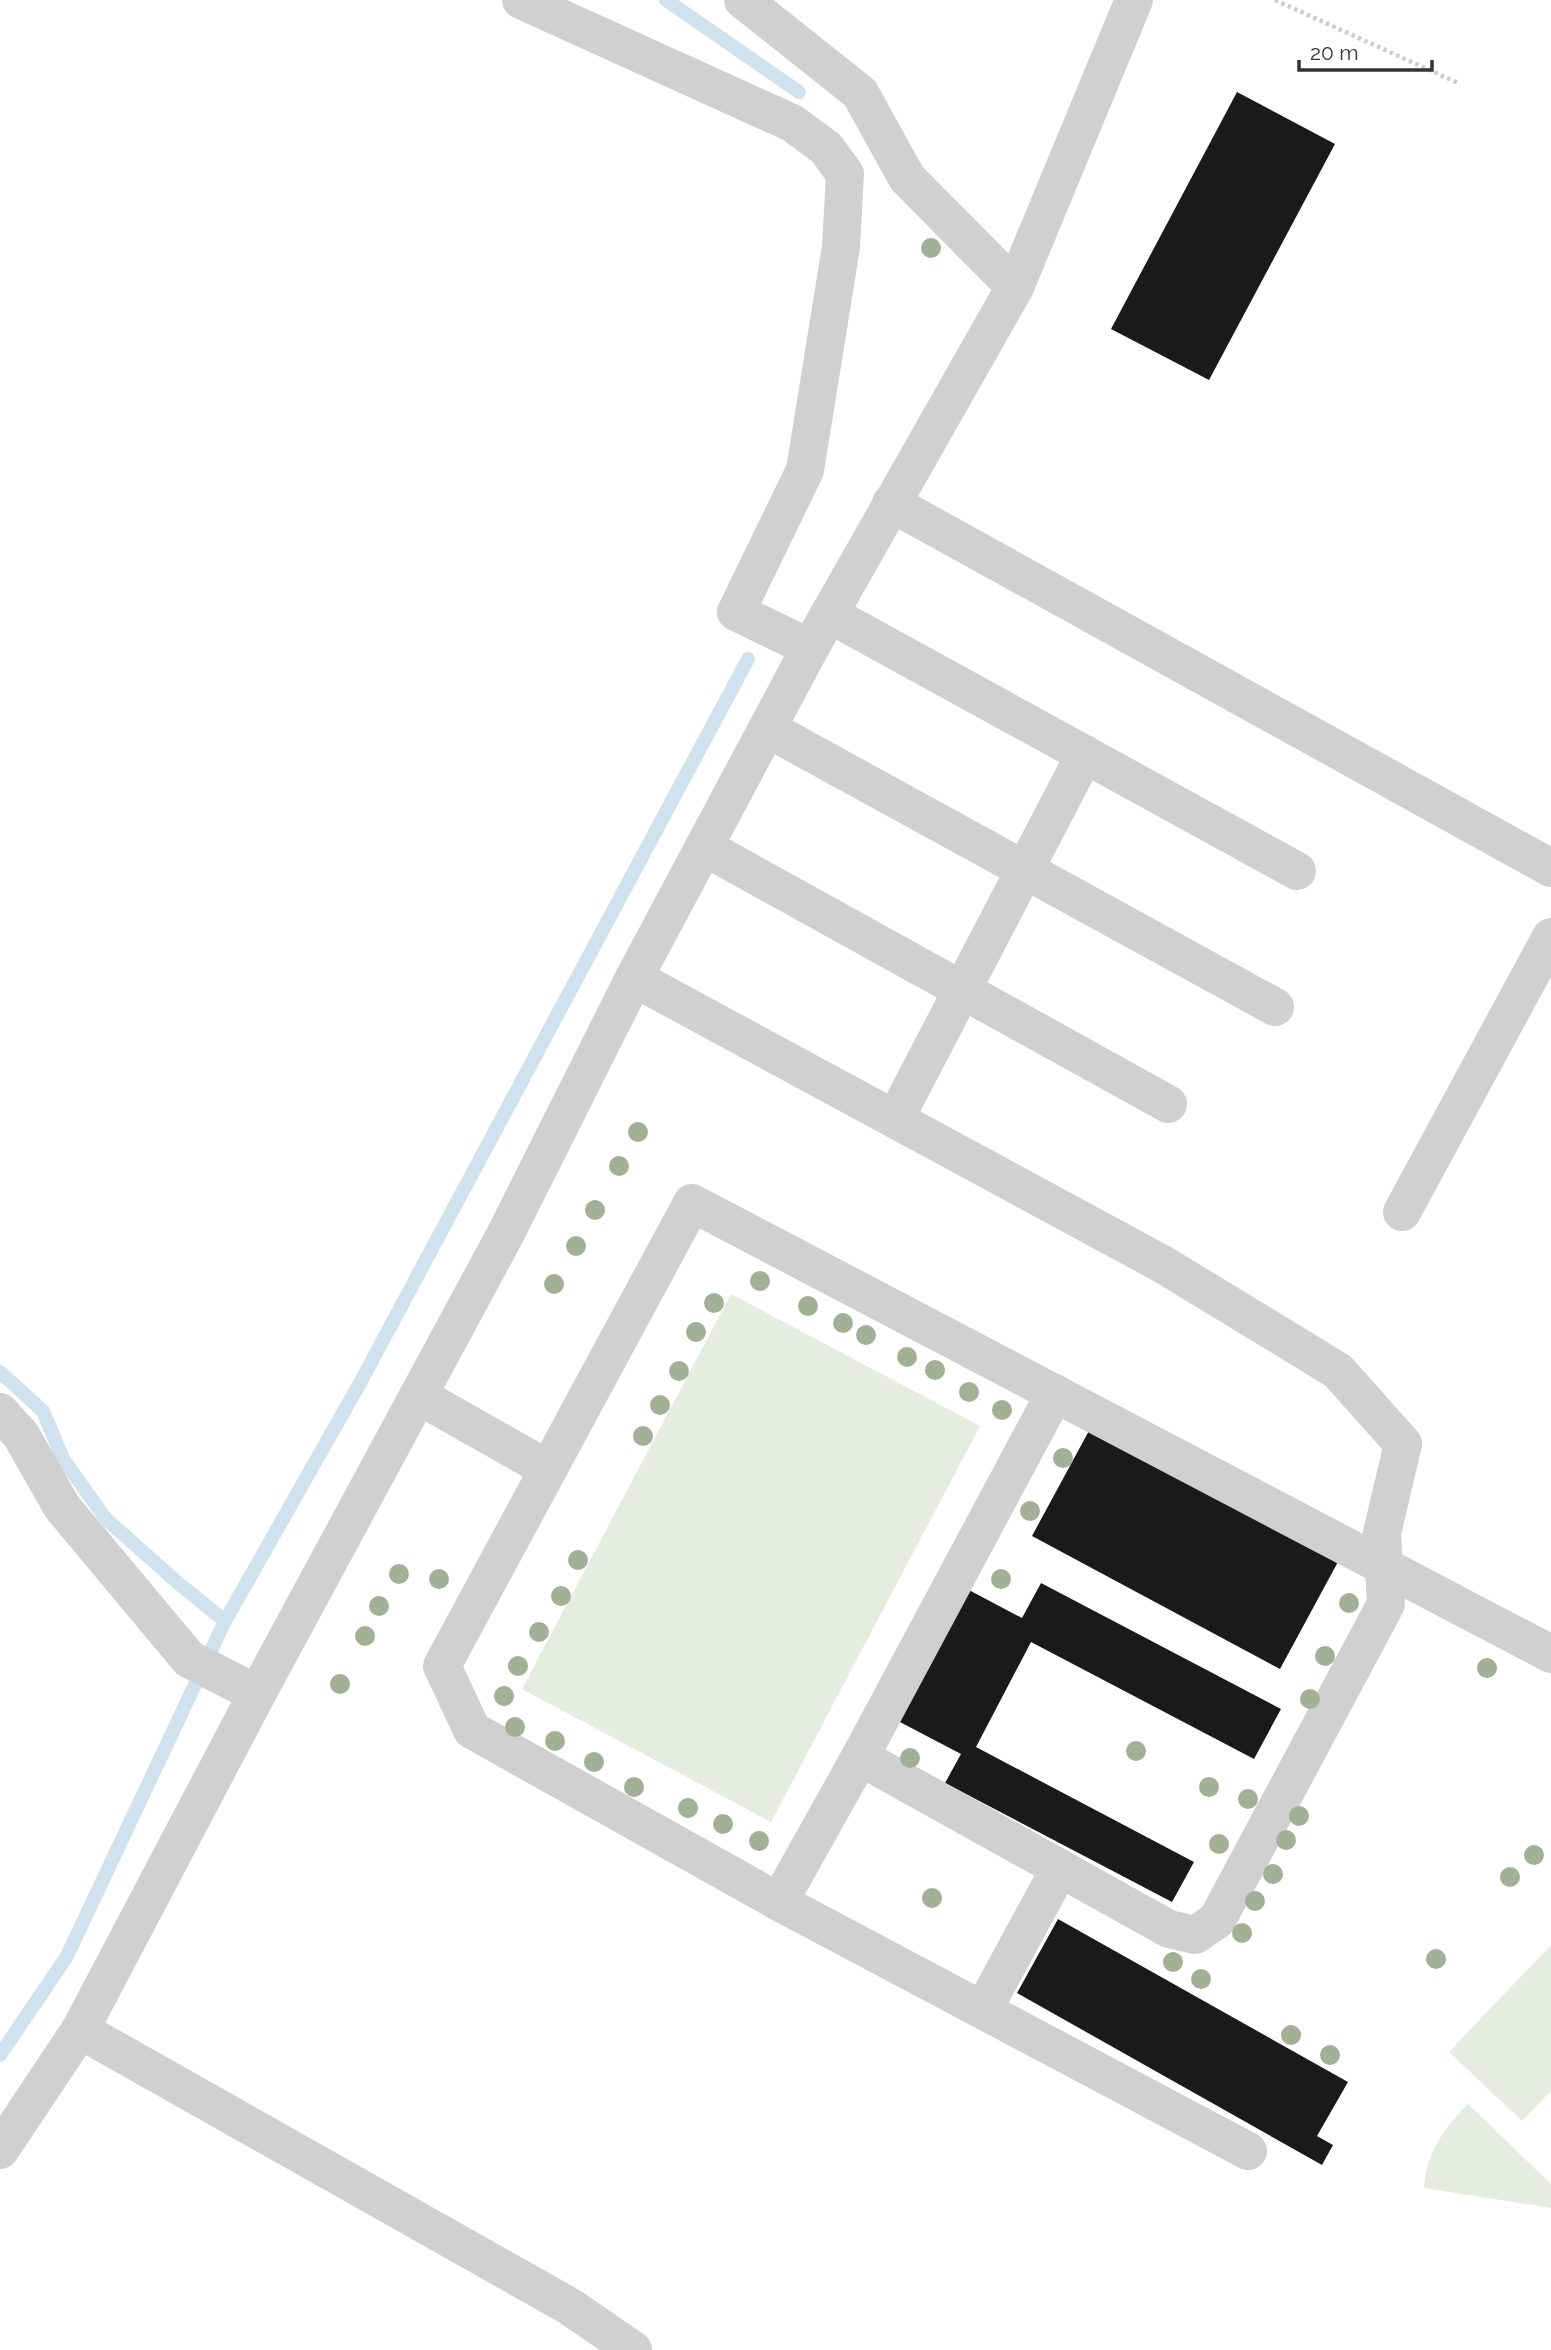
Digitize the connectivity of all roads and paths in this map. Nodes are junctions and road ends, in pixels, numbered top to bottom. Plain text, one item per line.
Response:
1 (521, 0) edge
2 (743, 0) edge
3 (1134, 0) edge
4 (1275, 0) edge
5 (1458, 83) dead end
6 (876, 122) junction
7 (826, 149) junction
8 (1015, 287) junction
9 (891, 503) junction
10 (829, 614) junction
11 (810, 648) junction
12 (768, 729) junction
13 (1085, 754) junction
14 (704, 847) junction
15 (1551, 868) edge
16 (1024, 870) junction
17 (1297, 871) dead end
18 (1551, 937) edge
19 (634, 978) junction
20 (962, 989) junction
21 (1275, 1007) dead end
22 (1168, 1104) dead end
23 (895, 1119) junction
24 (1402, 1212) dead end
25 (1055, 1393) junction
26 (419, 1396) junction
27 (0, 1412) edge
28 (548, 1469) junction
29 (1383, 1549) junction
30 (1551, 1654) edge
31 (241, 1686) junction
32 (860, 1757) junction
33 (1060, 1868) junction
34 (779, 1902) junction
35 (983, 2010) junction
36 (80, 2030) junction
37 (0, 2150) edge
38 (1248, 2151) dead end
39 (633, 2350) edge

1 - 7 street
2 - 6 street
3 - 8 street
4 - 5 path
6 - 7 street
6 - 8 street
7 - 11 street
8 - 9 street
9 - 10 street
9 - 15 street
10 - 11 street
10 - 13 street
11 - 12 street
12 - 14 street
12 - 16 street
13 - 16 street
13 - 17 street
14 - 19 street
14 - 20 street
16 - 20 street
16 - 21 street
18 - 24 street
19 - 23 street
19 - 26 street
20 - 22 street
20 - 23 street
23 - 29 street
25 - 28 street
25 - 29 street
25 - 32 street
26 - 28 street
26 - 31 street
27 - 31 street
28 - 34 street
29 - 30 street
29 - 33 street
31 - 36 street
32 - 33 street
32 - 34 street
33 - 35 street
34 - 35 street
35 - 38 street
36 - 37 street
36 - 39 street

